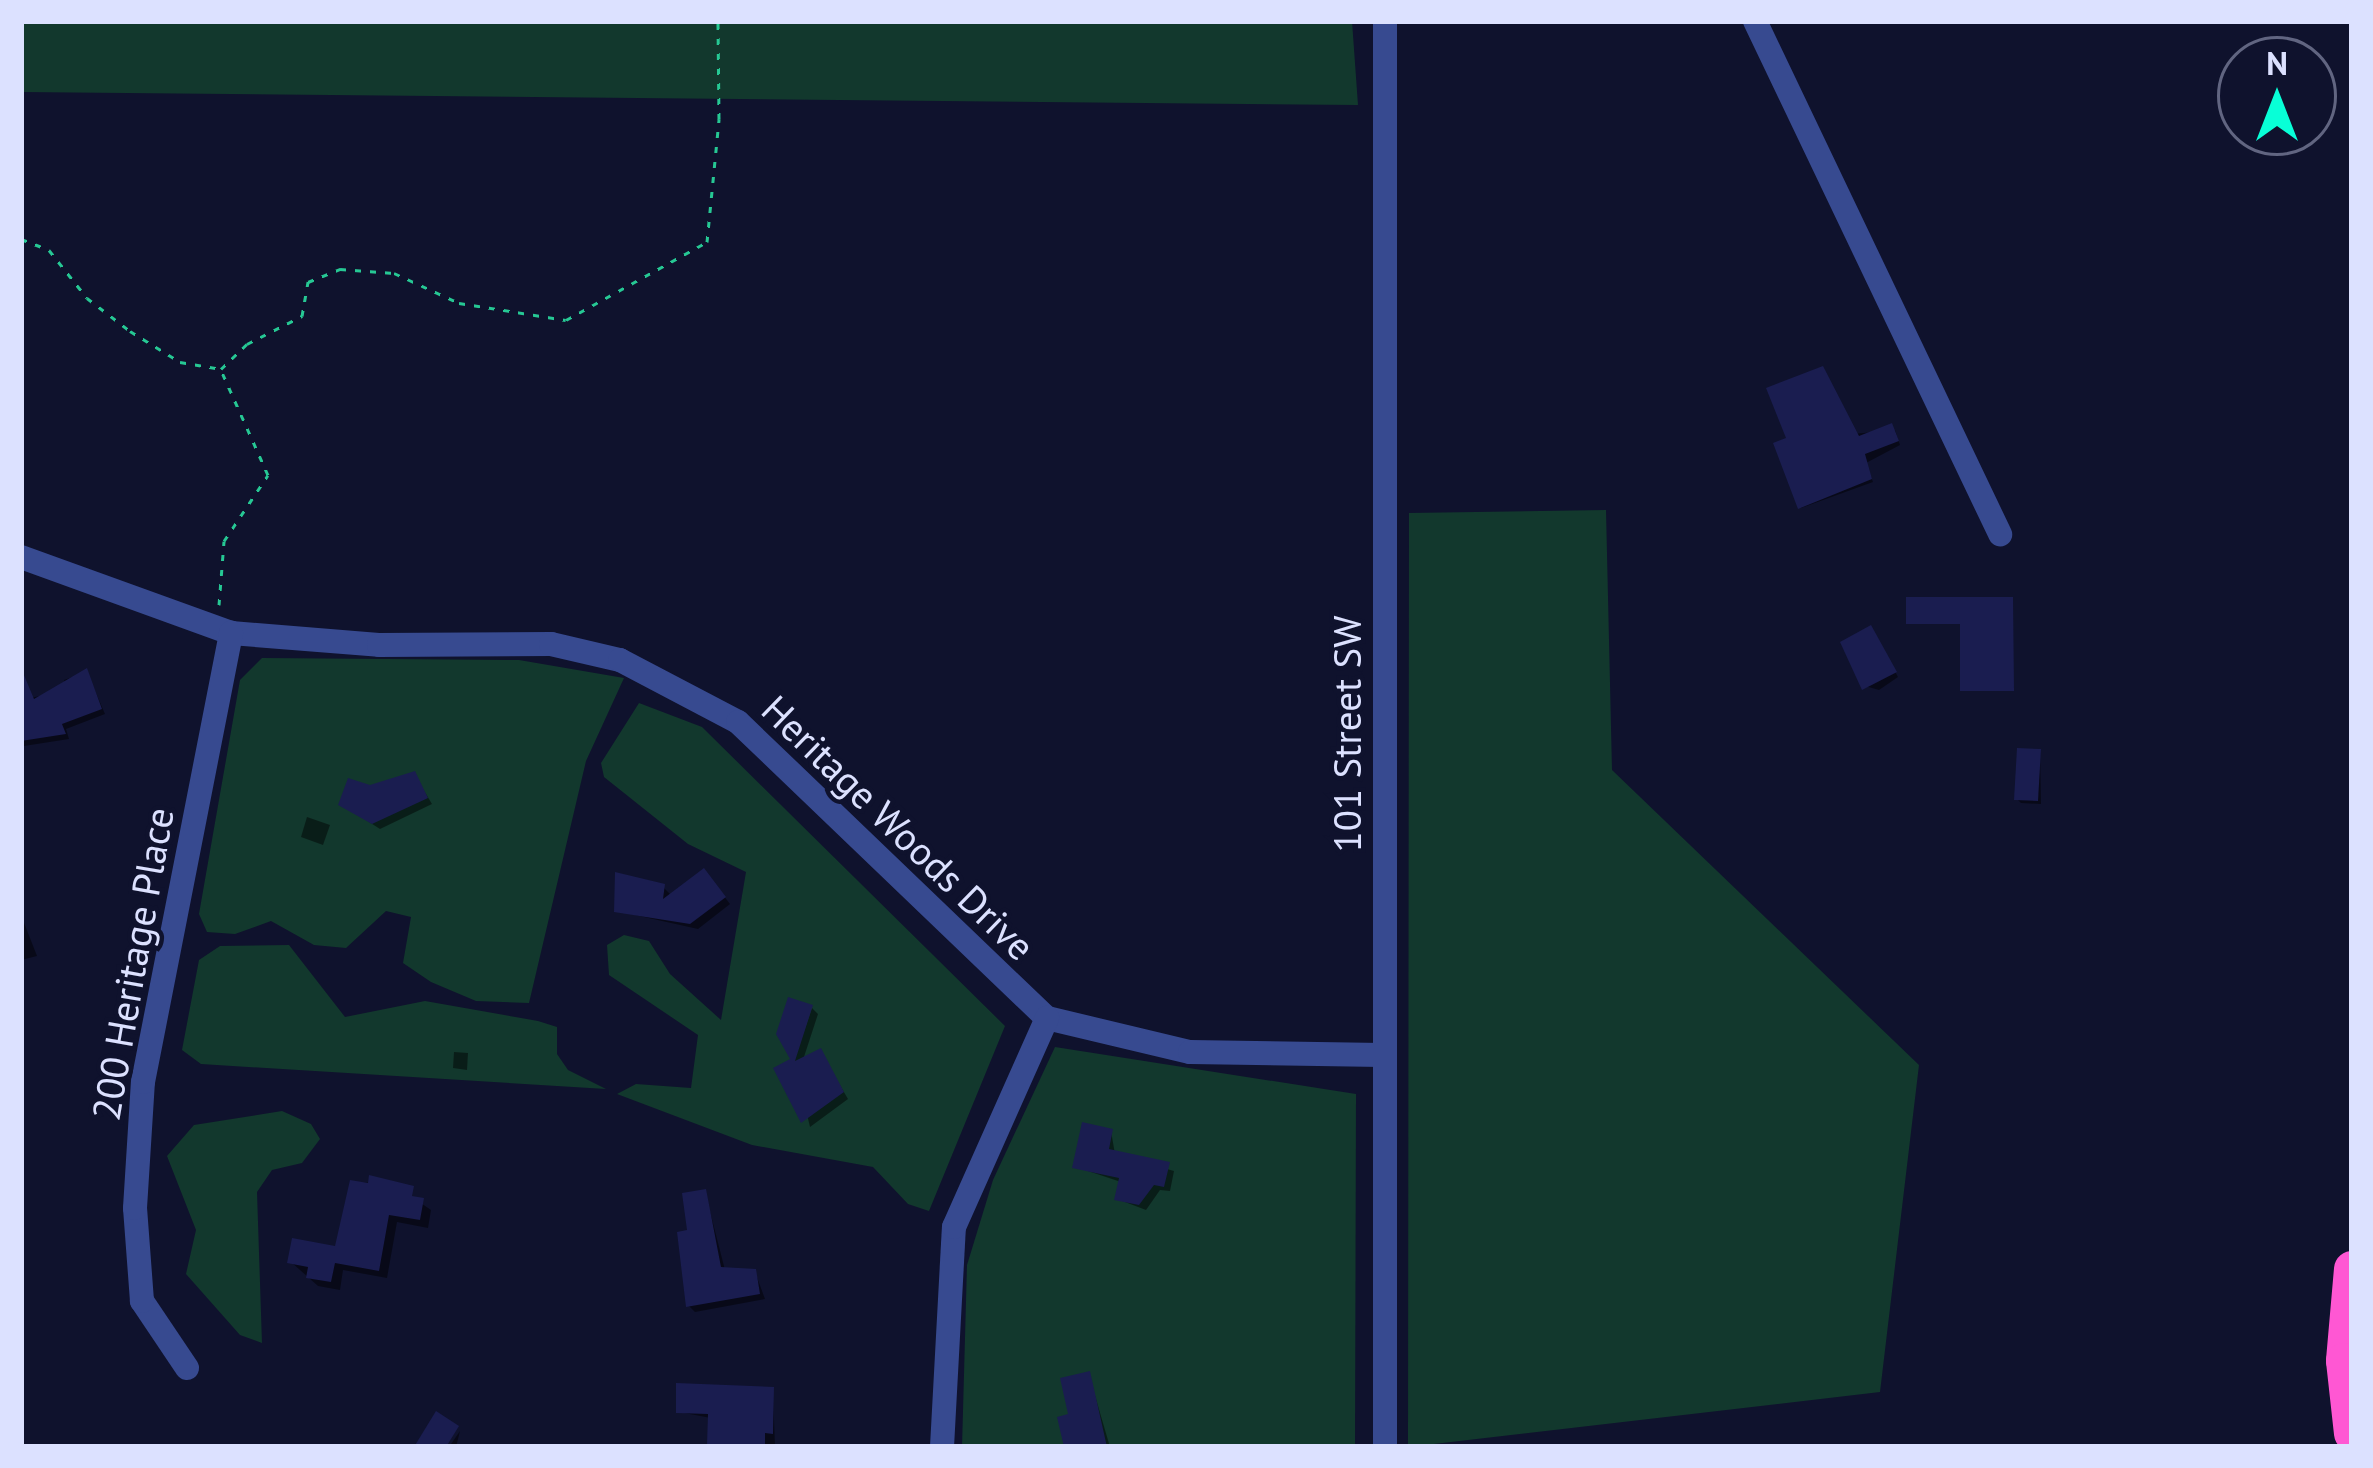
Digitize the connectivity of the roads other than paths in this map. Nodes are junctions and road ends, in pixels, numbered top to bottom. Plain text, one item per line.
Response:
1 (1385, 21) edge
2 (1755, 21) edge
3 (2000, 534) dead end
4 (21, 557) edge
5 (224, 631) junction
6 (1047, 1018) junction
7 (1382, 1055) junction
8 (2352, 1269) edge
9 (187, 1368) dead end
10 (2352, 1434) edge
11 (942, 1447) edge
12 (1385, 1447) edge

1 - 7 street, 101 Street SW
2 - 3 street
4 - 5 street, Heritage Woods Drive
5 - 6 street, Heritage Woods Drive
5 - 9 street, 200 Heritage Place
6 - 7 street, Heritage Woods Drive
6 - 11 street
7 - 12 street, 101 Street SW
8 - 10 highway

